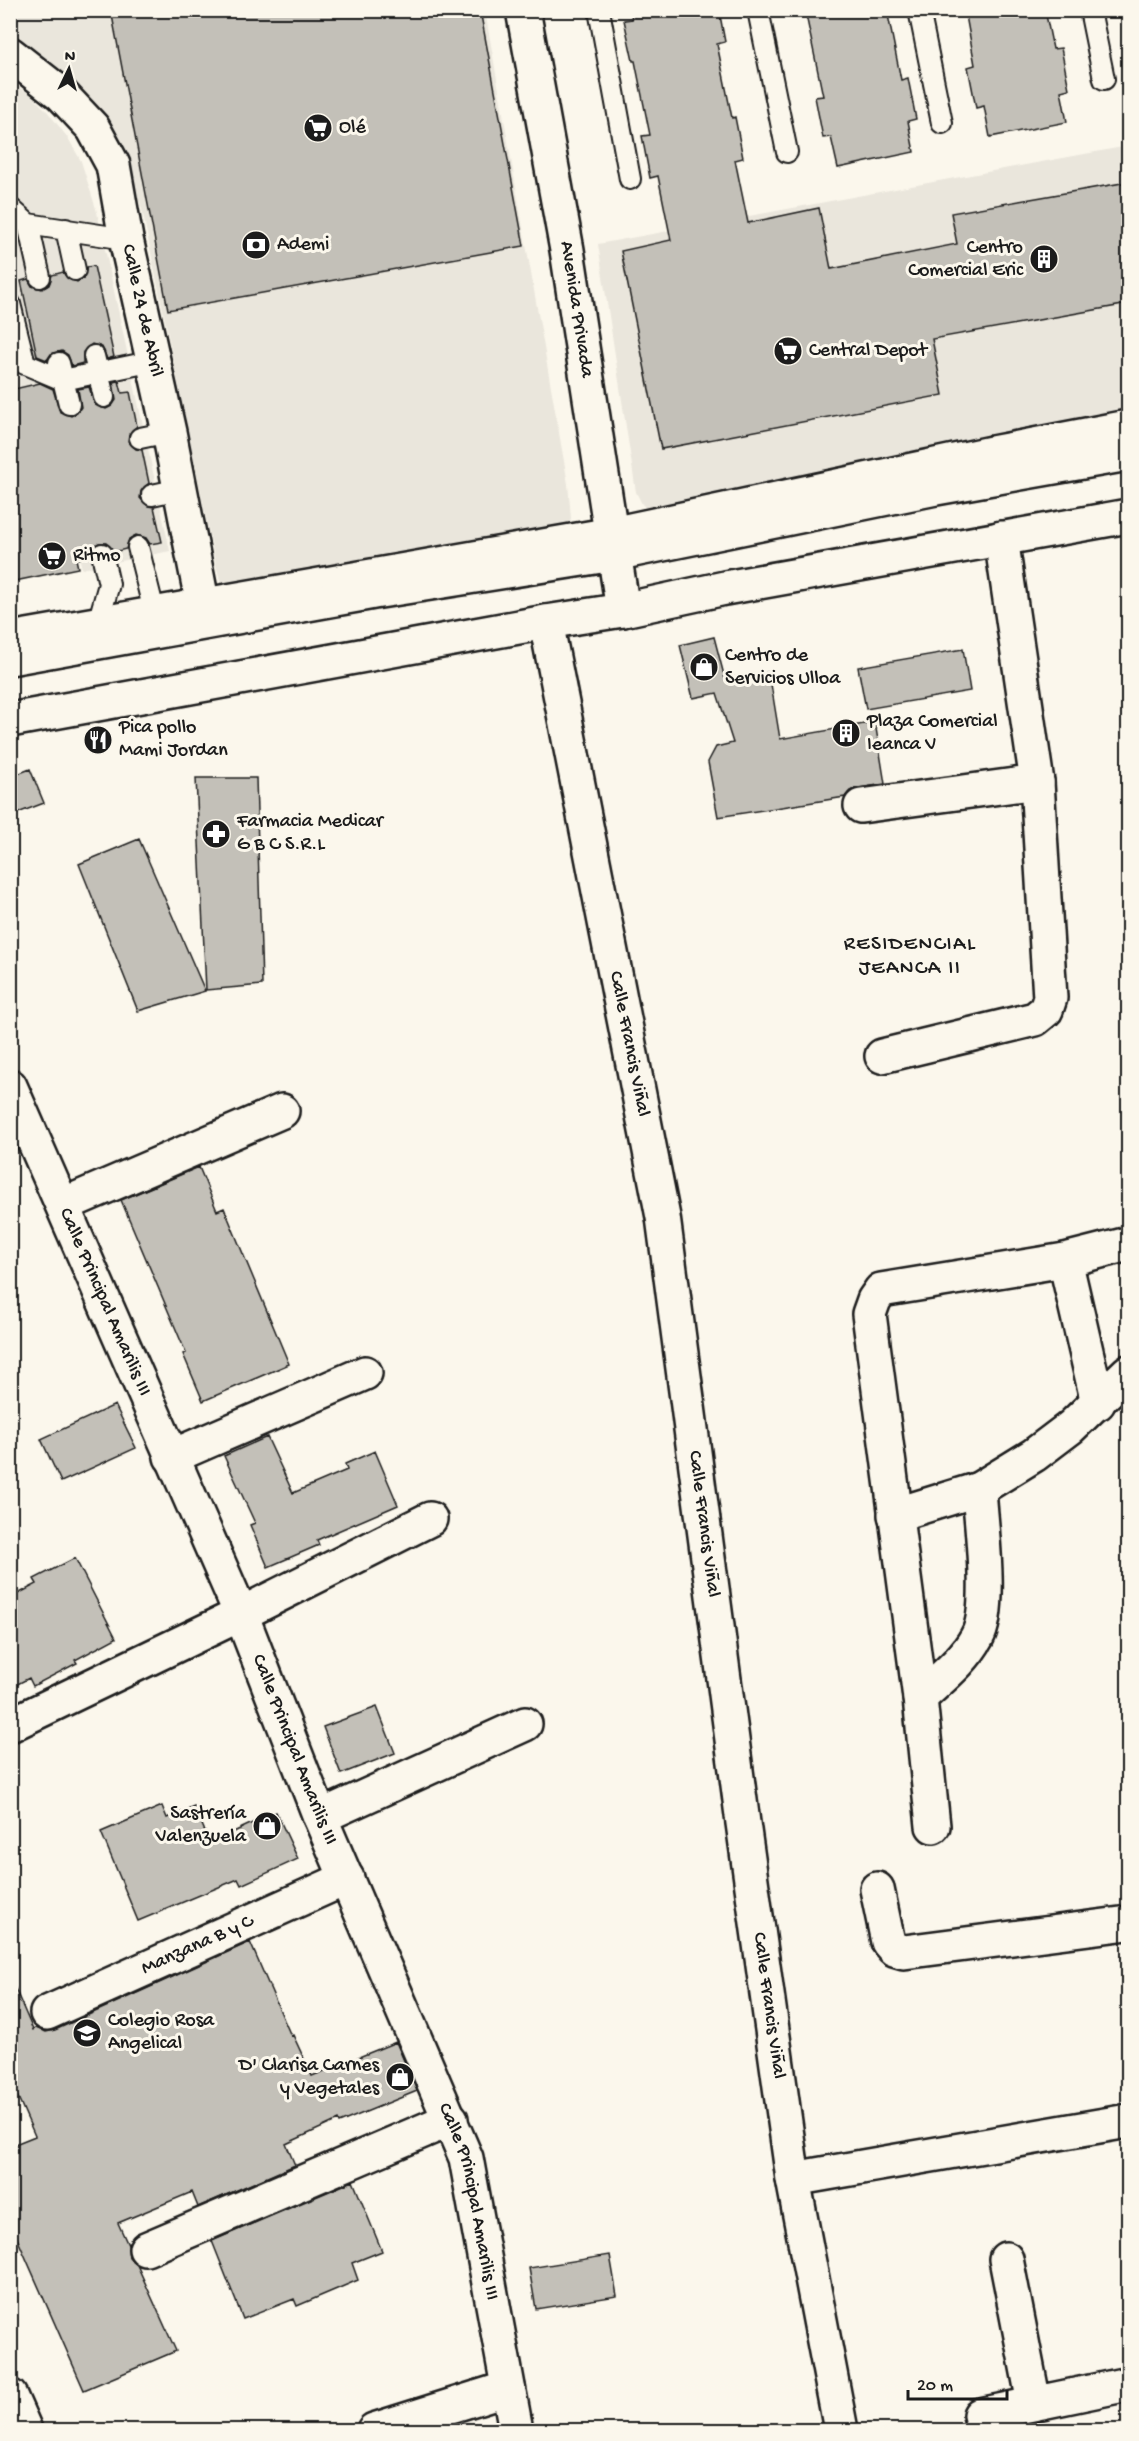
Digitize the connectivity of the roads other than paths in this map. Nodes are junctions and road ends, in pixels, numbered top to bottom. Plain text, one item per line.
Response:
1 (523, 10) edge
2 (599, 10) edge
3 (758, 10) edge
4 (919, 10) edge
5 (1090, 10) edge
6 (10, 54) edge
7 (1104, 79) dead end
8 (942, 123) dead end
9 (787, 152) dead end
10 (630, 178) dead end
11 (10, 208) edge
12 (28, 224) junction
13 (66, 229) junction
14 (126, 239) junction
15 (75, 270) dead end
16 (40, 277) dead end
17 (10, 304) edge
18 (154, 361) junction
19 (96, 364) junction
20 (61, 371) junction
21 (104, 397) dead end
22 (69, 404) dead end
23 (1128, 427) edge
24 (1128, 454) edge
25 (1128, 516) edge
26 (1001, 538) junction
27 (613, 544) junction
28 (138, 547) dead end
29 (102, 554) dead end
30 (203, 606) junction
31 (623, 610) junction
32 (157, 622) junction
33 (546, 622) junction
34 (94, 635) junction
35 (10, 639) edge
36 (10, 658) edge
37 (10, 720) edge
38 (1037, 782) junction
39 (861, 806) dead end
40 (882, 1056) dead end
41 (10, 1086) edge
42 (282, 1111) dead end
43 (63, 1205) junction
44 (1128, 1244) edge
45 (1065, 1260) junction
46 (1128, 1372) edge
47 (365, 1373) dead end
48 (1098, 1403) junction
49 (171, 1457) junction
50 (979, 1489) junction
51 (895, 1515) junction
52 (430, 1519) dead end
53 (241, 1614) junction
54 (920, 1698) junction
55 (525, 1724) dead end
56 (10, 1725) edge
57 (320, 1817) junction
58 (933, 1826) dead end
59 (347, 1878) junction
60 (877, 1889) dead end
61 (1128, 1923) edge
62 (47, 2013) dead end
63 (451, 2119) junction
64 (1128, 2121) edge
65 (793, 2179) junction
66 (146, 2249) dead end
67 (1006, 2259) dead end
68 (1128, 2384) edge
69 (508, 2388) junction
70 (10, 2396) edge
71 (1034, 2403) junction
72 (980, 2415) dead end
73 (25, 2430) edge
74 (374, 2430) edge
75 (516, 2430) edge
76 (841, 2430) edge

1 - 27 street, Avenida Privada
2 - 10 lane
3 - 9 lane
4 - 8 lane
5 - 7 lane
6 - 14 street, Calle 24 de Abril
11 - 12 lane
12 - 13 lane
12 - 16 lane
13 - 14 lane
13 - 15 lane
14 - 18 street, Calle 24 de Abril
17 - 20 lane
18 - 19 lane
18 - 30 street, Calle 24 de Abril
19 - 20 lane
19 - 21 lane
20 - 22 lane
23 - 27 street
24 - 27 street
25 - 26 street
26 - 31 street
26 - 38 street
27 - 30 street
27 - 31 street, Avenida Privada
27 - 32 street
28 - 32 lane
29 - 34 lane
30 - 32 street
31 - 33 street
32 - 34 street
33 - 37 street
33 - 65 street, Calle Francis Viñal
34 - 35 street
34 - 36 street
38 - 39 street
38 - 40 street
41 - 43 street, Calle Principal Amarilis III
42 - 43 street
43 - 49 street, Calle Principal Amarilis III
44 - 45 street
45 - 48 street
45 - 51 street
46 - 48 street
47 - 49 street
48 - 50 street
49 - 53 street, Calle Principal Amarilis III
50 - 51 street
50 - 54 street
51 - 54 street
52 - 53 street
53 - 56 street
53 - 57 street, Calle Principal Amarilis III
54 - 58 street
55 - 57 street
57 - 59 street, Calle Principal Amarilis III
59 - 62 street, Manzana B y C
59 - 63 street, Calle Principal Amarilis III
60 - 61 street
63 - 66 street
63 - 69 street, Calle Principal Amarilis III
64 - 65 street
65 - 76 street, Calle Francis Viñal
67 - 71 street
68 - 71 street
69 - 74 street
69 - 75 street, Calle Principal Amarilis III
70 - 73 street
71 - 72 street

